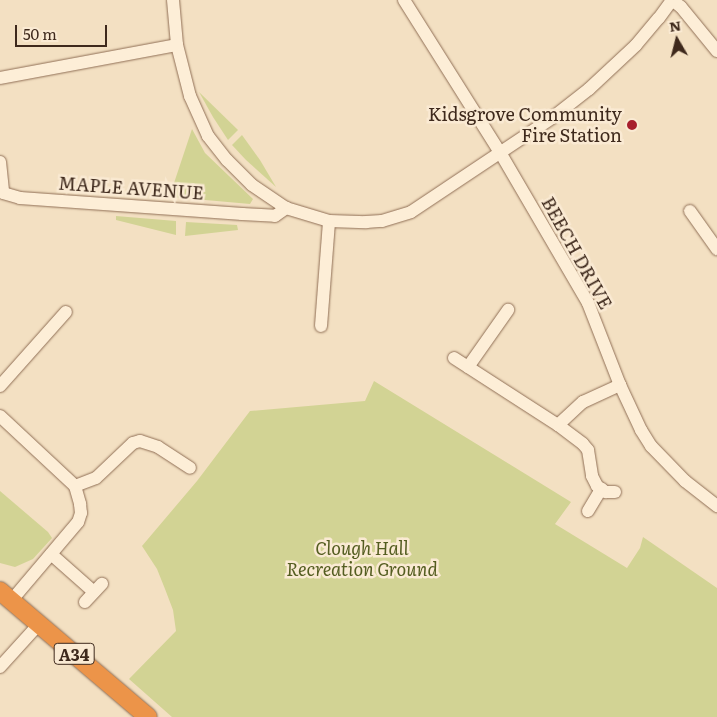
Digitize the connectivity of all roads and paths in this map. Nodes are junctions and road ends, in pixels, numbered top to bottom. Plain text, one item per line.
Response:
1 (173, 0) edge
2 (404, 0) edge
3 (672, 0) edge
4 (177, 45) junction
5 (717, 51) edge
6 (0, 78) edge
7 (501, 154) junction
8 (0, 162) edge
9 (286, 208) junction
10 (690, 211) dead end
11 (329, 222) junction
12 (717, 248) edge
13 (508, 310) dead end
14 (66, 312) dead end
15 (321, 326) dead end
16 (454, 358) dead end
17 (468, 367) junction
18 (620, 385) junction
19 (0, 386) edge
20 (0, 416) edge
21 (558, 425) junction
22 (175, 474) dead end
23 (75, 486) junction
24 (601, 488) junction
25 (615, 492) dead end
26 (717, 506) edge
27 (588, 511) dead end
28 (51, 554) junction
29 (93, 593) dead end
30 (5, 596) edge
31 (39, 624) junction
32 (0, 667) edge
33 (148, 717) edge

1 - 4 street
2 - 7 street, BEECH DRIVE
3 - 5 street
3 - 7 street
4 - 6 street
4 - 9 street
7 - 11 street
7 - 18 street, BEECH DRIVE
8 - 9 street, MAPLE AVENUE
9 - 11 street
10 - 12 street
11 - 15 street
13 - 17 street
14 - 19 street
16 - 17 street
17 - 21 street
18 - 21 street
18 - 26 street, BEECH DRIVE
20 - 23 street
21 - 24 street
22 - 23 street
23 - 28 street
24 - 25 street
24 - 27 street
28 - 29 street
28 - 30 street
30 - 31 highway, A34
31 - 32 street
31 - 33 highway, A34

